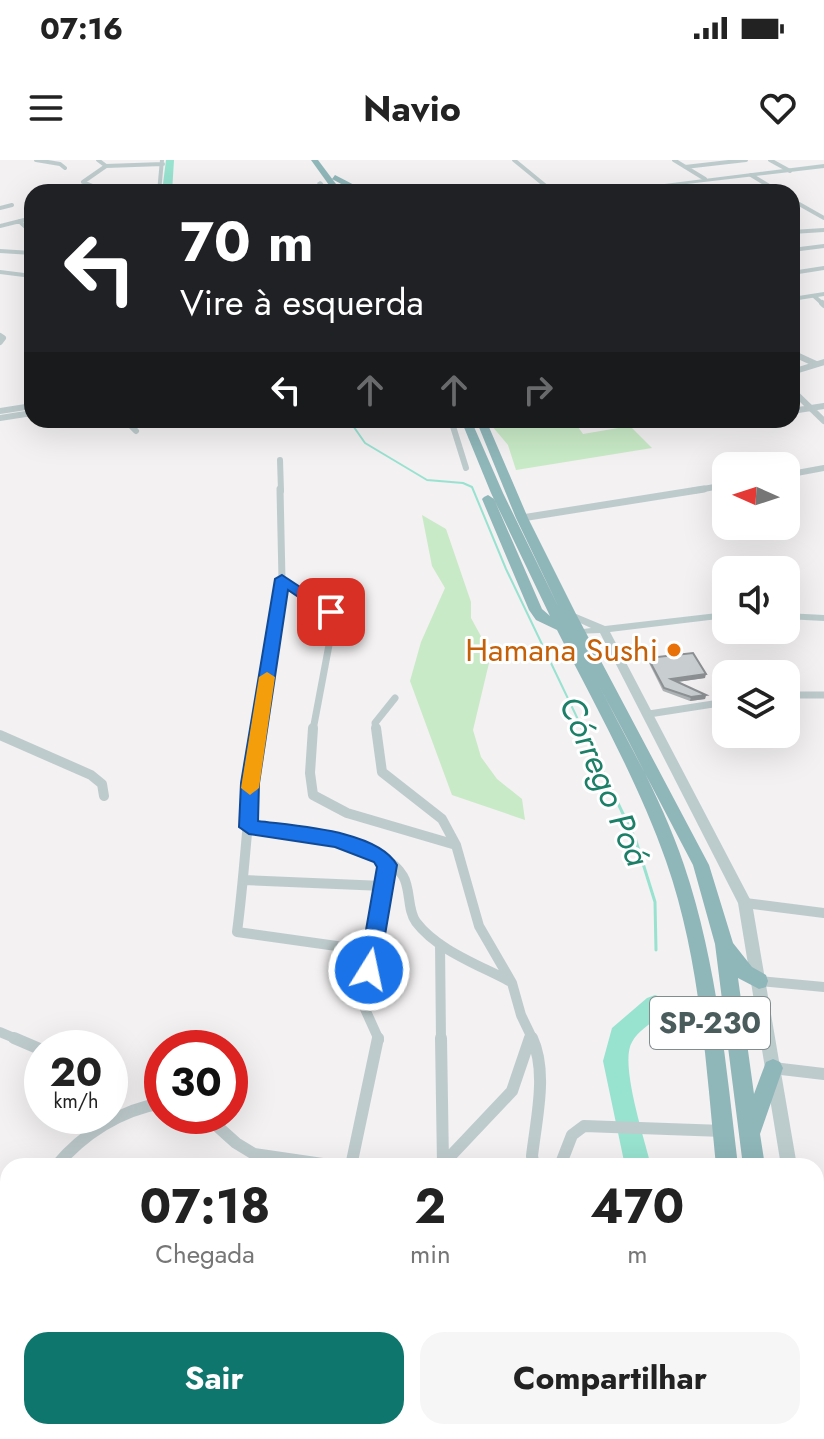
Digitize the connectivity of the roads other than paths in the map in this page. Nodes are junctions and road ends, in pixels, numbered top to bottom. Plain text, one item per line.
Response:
1 (36, 160) edge
2 (98, 160) edge
3 (306, 160) edge
4 (314, 160) edge
5 (322, 160) edge
6 (514, 160) edge
7 (674, 160) edge
8 (746, 160) edge
9 (770, 160) edge
10 (163, 162) edge
11 (106, 166) junction
12 (685, 167) junction
13 (65, 168) dead end
14 (824, 168) edge
15 (788, 169) junction
16 (751, 175) junction
17 (705, 179) junction
18 (697, 182) junction
19 (320, 183) edge
20 (88, 184) edge
21 (160, 184) edge
22 (332, 184) edge
23 (333, 184) edge
24 (543, 184) edge
25 (666, 184) edge
26 (681, 184) edge
27 (766, 184) edge
28 (800, 204) edge
29 (12, 205) dead end
30 (0, 208) edge
31 (824, 218) edge
32 (24, 220) edge
33 (19, 221) junction
34 (0, 226) edge
35 (24, 226) edge
36 (824, 230) edge
37 (800, 232) edge
38 (824, 246) edge
39 (800, 249) edge
40 (0, 251) edge
41 (24, 252) edge
42 (824, 268) edge
43 (0, 272) edge
44 (800, 272) edge
45 (24, 275) edge
46 (824, 294) edge
47 (814, 296) junction
48 (800, 298) edge
49 (824, 305) edge
50 (0, 336) edge
51 (0, 342) edge
52 (800, 357) edge
53 (824, 362) edge
54 (816, 364) junction
55 (800, 369) edge
56 (800, 398) edge
57 (824, 406) edge
58 (24, 407) edge
59 (811, 408) junction
60 (800, 410) edge
61 (0, 411) edge
62 (24, 414) edge
63 (0, 418) edge
64 (824, 421) edge
65 (133, 428) edge
66 (454, 428) edge
67 (469, 428) edge
68 (484, 428) edge
69 (136, 431) dead end
70 (280, 460) dead end
71 (466, 468) dead end
72 (824, 468) edge
73 (800, 472) edge
74 (712, 487) edge
75 (522, 518) junction
76 (282, 579) junction
77 (712, 617) edge
78 (800, 617) edge
79 (824, 618) edge
80 (571, 625) junction
81 (603, 629) junction
82 (800, 695) edge
83 (824, 695) edge
84 (395, 698) dead end
85 (712, 704) edge
86 (649, 714) junction
87 (618, 720) junction
88 (0, 735) edge
89 (104, 796) dead end
90 (249, 827) junction
91 (456, 845) junction
92 (387, 865) junction
93 (243, 880) junction
94 (383, 886) junction
95 (745, 903) junction
96 (824, 913) edge
97 (440, 944) junction
98 (724, 944) junction
99 (372, 951) junction
100 (759, 981) junction
101 (512, 983) junction
102 (824, 987) edge
103 (0, 1032) edge
104 (530, 1037) junction
105 (24, 1042) edge
106 (773, 1068) junction
107 (824, 1074) edge
108 (144, 1105) edge
109 (723, 1131) junction
110 (226, 1134) edge
111 (751, 1136) junction
112 (63, 1158) edge
113 (281, 1158) edge
114 (353, 1158) edge
115 (442, 1158) edge
116 (448, 1158) edge
117 (532, 1158) edge
118 (564, 1158) edge
119 (726, 1158) edge
120 (753, 1158) edge
121 (788, 1158) edge

1 - 13 street
2 - 11 street
3 - 19 highway
4 - 22 highway
5 - 23 highway
6 - 24 street
7 - 12 street
8 - 12 street
9 - 15 street
10 - 11 street
10 - 21 street
11 - 20 street
12 - 17 street
14 - 15 main road
15 - 16 main road
15 - 17 main road
16 - 18 main road
16 - 27 street
17 - 18 main road
17 - 25 main road
18 - 26 main road
28 - 31 street
29 - 30 street
32 - 33 street
33 - 34 street
33 - 35 street
36 - 37 street
38 - 39 street
40 - 41 street
42 - 44 street
43 - 45 street
46 - 47 main road
47 - 48 main road
47 - 49 street
50 - 51 street
52 - 54 street
53 - 54 street
54 - 55 street
56 - 59 street
57 - 59 street
58 - 61 street
59 - 60 street
59 - 64 street
62 - 63 street
65 - 69 street
66 - 71 street
67 - 80 highway, SP-230
68 - 75 highway, SP-230
70 - 76 street
72 - 73 street
74 - 75 street
75 - 80 highway, SP-230
76 - 90 street
76 - 91 street
77 - 81 main road
78 - 79 main road
80 - 81 main road
80 - 81 main road
80 - 87 highway, SP-230
81 - 86 main road
82 - 83 street
84 - 91 street
85 - 86 street
86 - 87 main road
86 - 95 main road
87 - 98 highway, SP-230
87 - 109 highway, SP-230
88 - 89 street
90 - 92 street
90 - 93 street
91 - 101 street
92 - 94 street
92 - 97 street
93 - 94 street
93 - 99 street
94 - 99 street
95 - 96 street
95 - 100 main road
97 - 101 street
97 - 115 street
98 - 100 highway
98 - 111 highway, SP-230
99 - 114 street
100 - 102 street
100 - 106 main road
101 - 104 street
103 - 105 street
104 - 116 street
104 - 117 street
106 - 107 street
106 - 111 highway
106 - 121 main road
108 - 112 street
109 - 118 street
109 - 119 highway, SP-230
110 - 113 street
111 - 120 highway, SP-230

